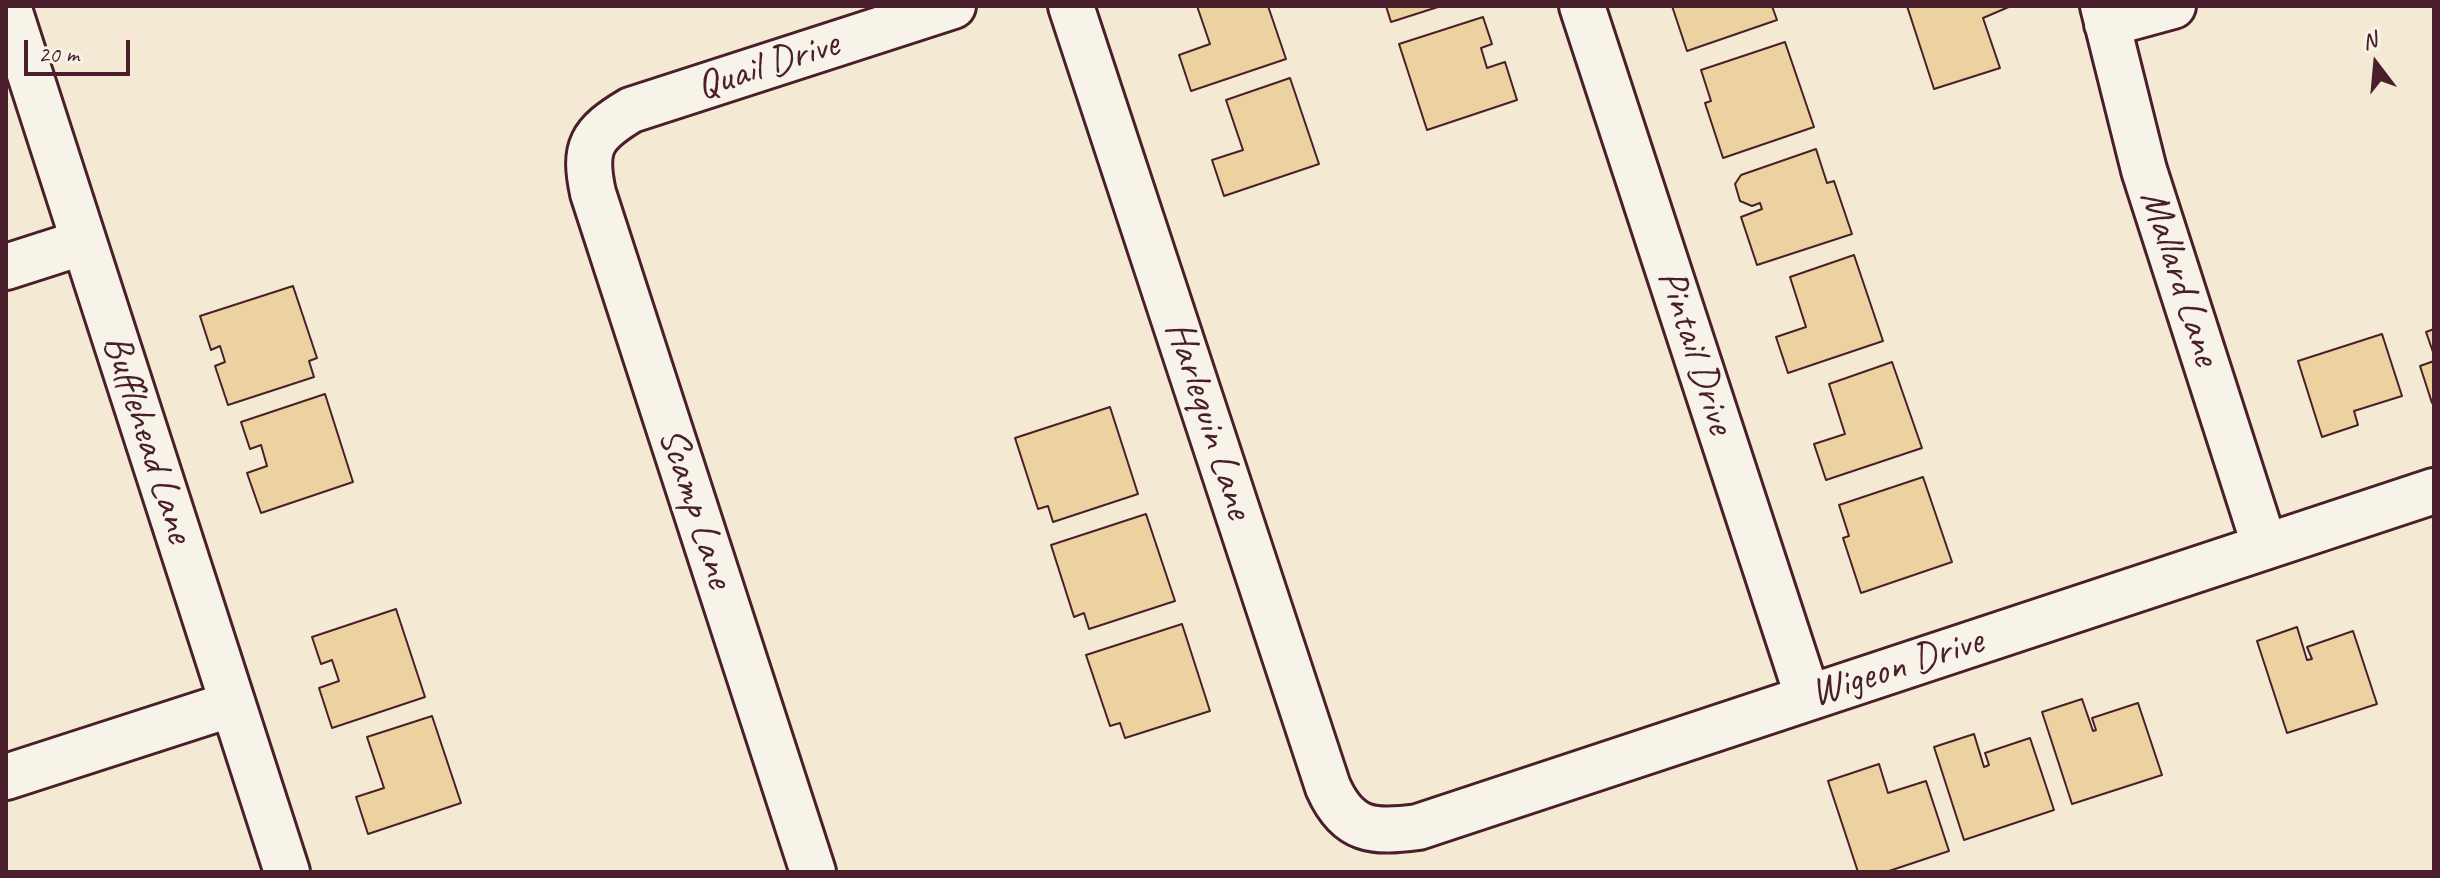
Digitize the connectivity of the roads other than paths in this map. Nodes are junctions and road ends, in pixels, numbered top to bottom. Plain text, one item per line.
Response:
1 (8, 6) edge
2 (953, 6) edge
3 (1071, 6) edge
4 (1582, 6) edge
5 (2173, 6) edge
6 (2105, 15) edge
7 (591, 142) joint
8 (84, 242) junction
9 (6, 267) edge
10 (2434, 491) edge
11 (2265, 547) junction
12 (1808, 698) junction
13 (232, 704) junction
14 (6, 777) edge
15 (1358, 826) joint
16 (287, 872) edge
17 (813, 872) edge

1 - 8 street, Bufflehead Lane
2 - 7 street, Quail Drive
3 - 15 street, Harlequin Lane
4 - 12 street, Pintail Drive
5 - 6 street
6 - 11 street, Mallard Lane
7 - 17 street, Scamp Lane
8 - 9 street
8 - 13 street, Bufflehead Lane
10 - 11 street, Wigeon Drive
11 - 12 street, Wigeon Drive
12 - 15 street, Wigeon Drive
13 - 14 street
13 - 16 street, Bufflehead Lane

